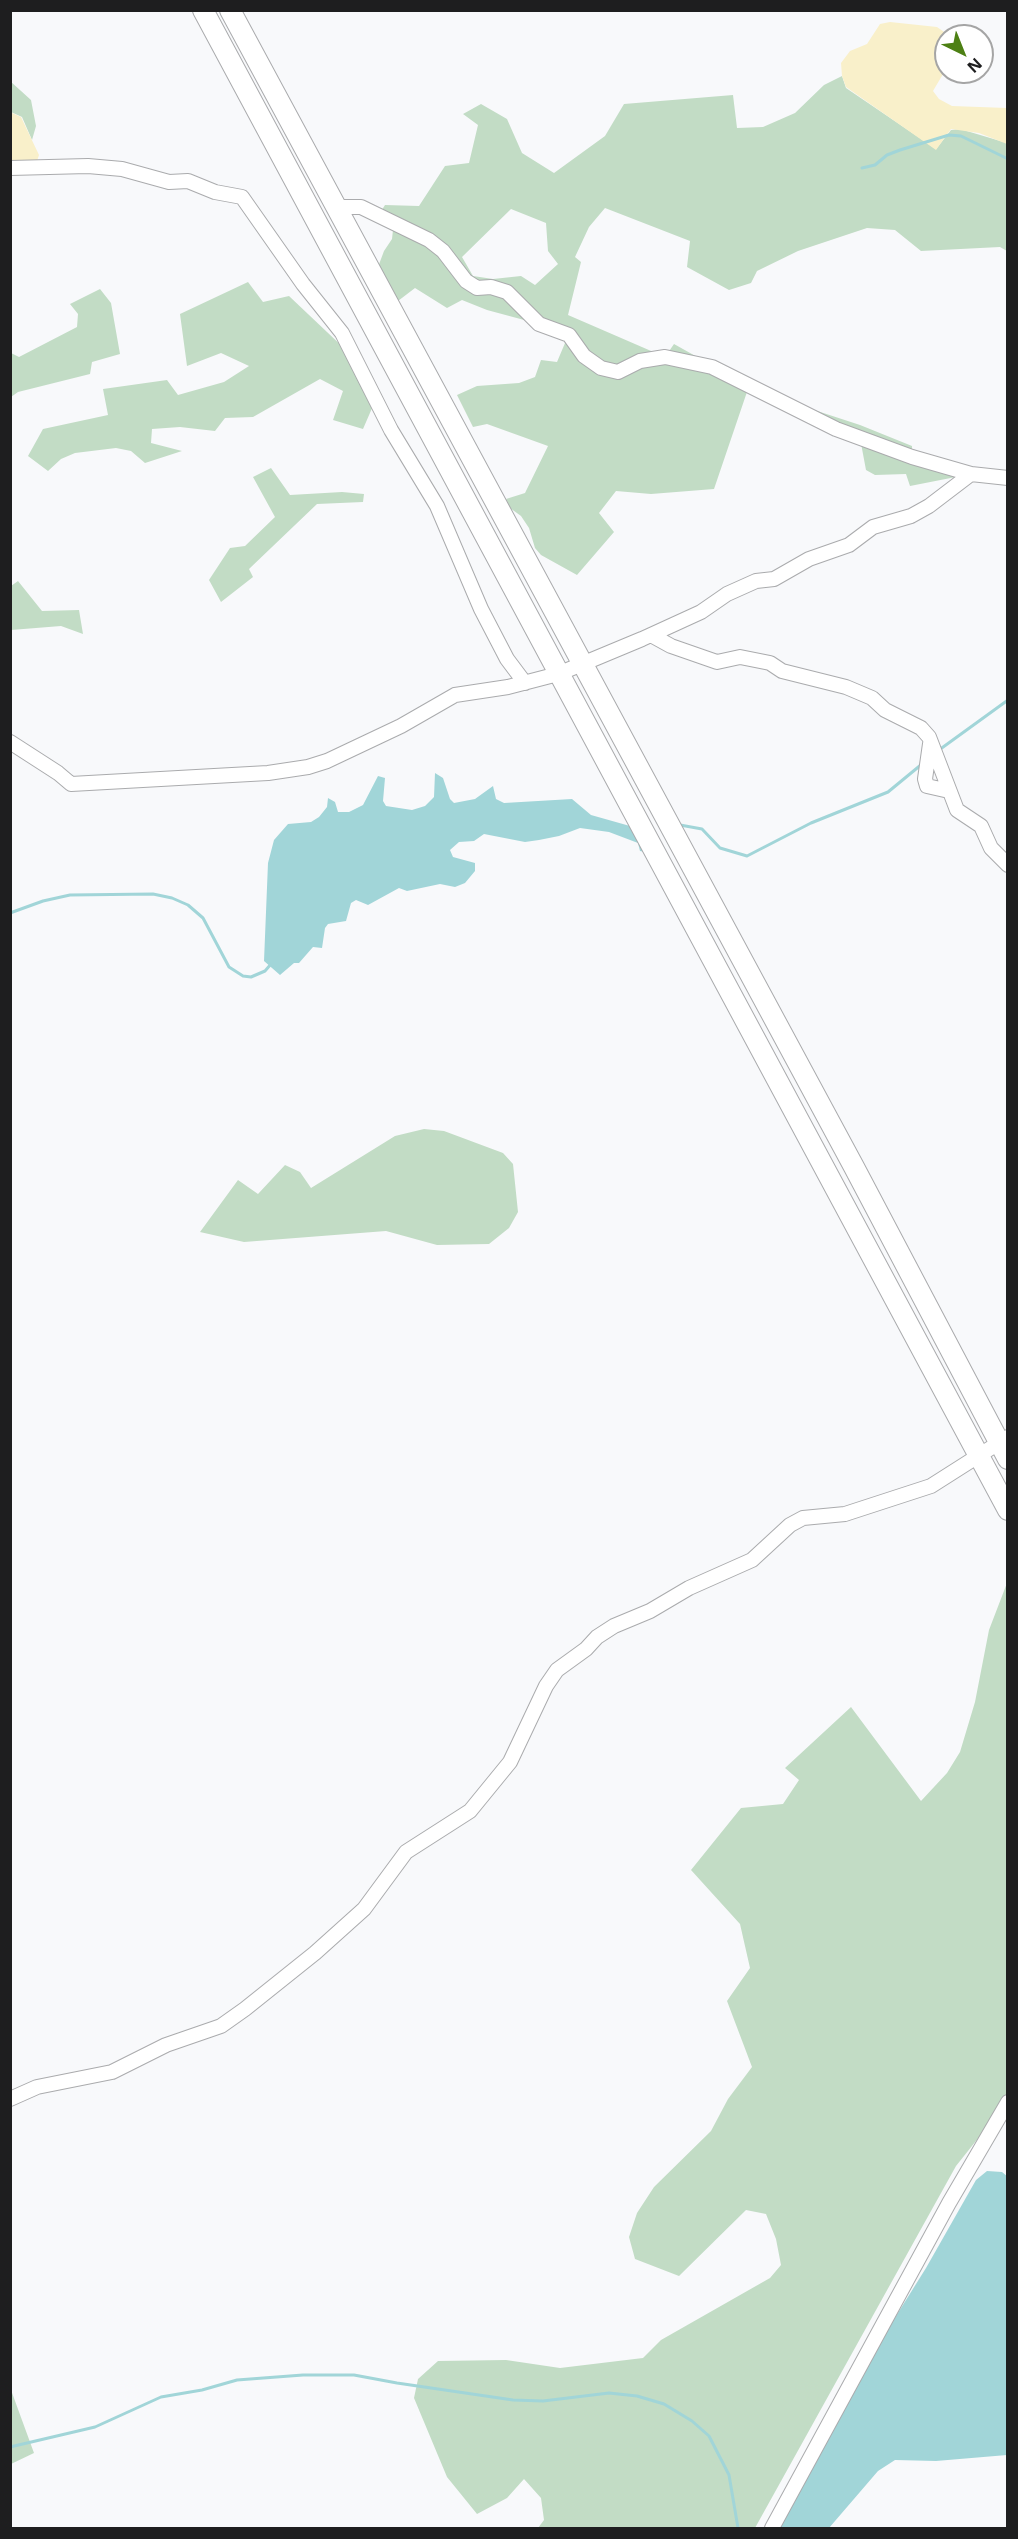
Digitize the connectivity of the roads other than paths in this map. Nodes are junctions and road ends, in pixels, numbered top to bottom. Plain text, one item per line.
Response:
1 (203, 10) edge
2 (230, 10) edge
3 (10, 168) edge
4 (336, 207) junction
5 (971, 474) junction
6 (1008, 478) edge
7 (651, 635) junction
8 (583, 664) junction
9 (558, 674) junction
10 (525, 683) junction
11 (10, 742) edge
12 (1008, 865) edge
13 (1005, 1446) edge
14 (979, 1456) junction
15 (1008, 1510) edge
16 (10, 2099) edge
17 (1008, 2102) edge
18 (772, 2529) edge

1 - 9 highway
2 - 4 highway
3 - 10 street
4 - 5 street
4 - 8 highway
5 - 6 street
5 - 7 street
7 - 8 street
7 - 12 street
8 - 9 street
8 - 13 highway
9 - 10 street
9 - 14 highway
10 - 11 street
13 - 14 street
14 - 15 highway
14 - 16 street
17 - 18 street

